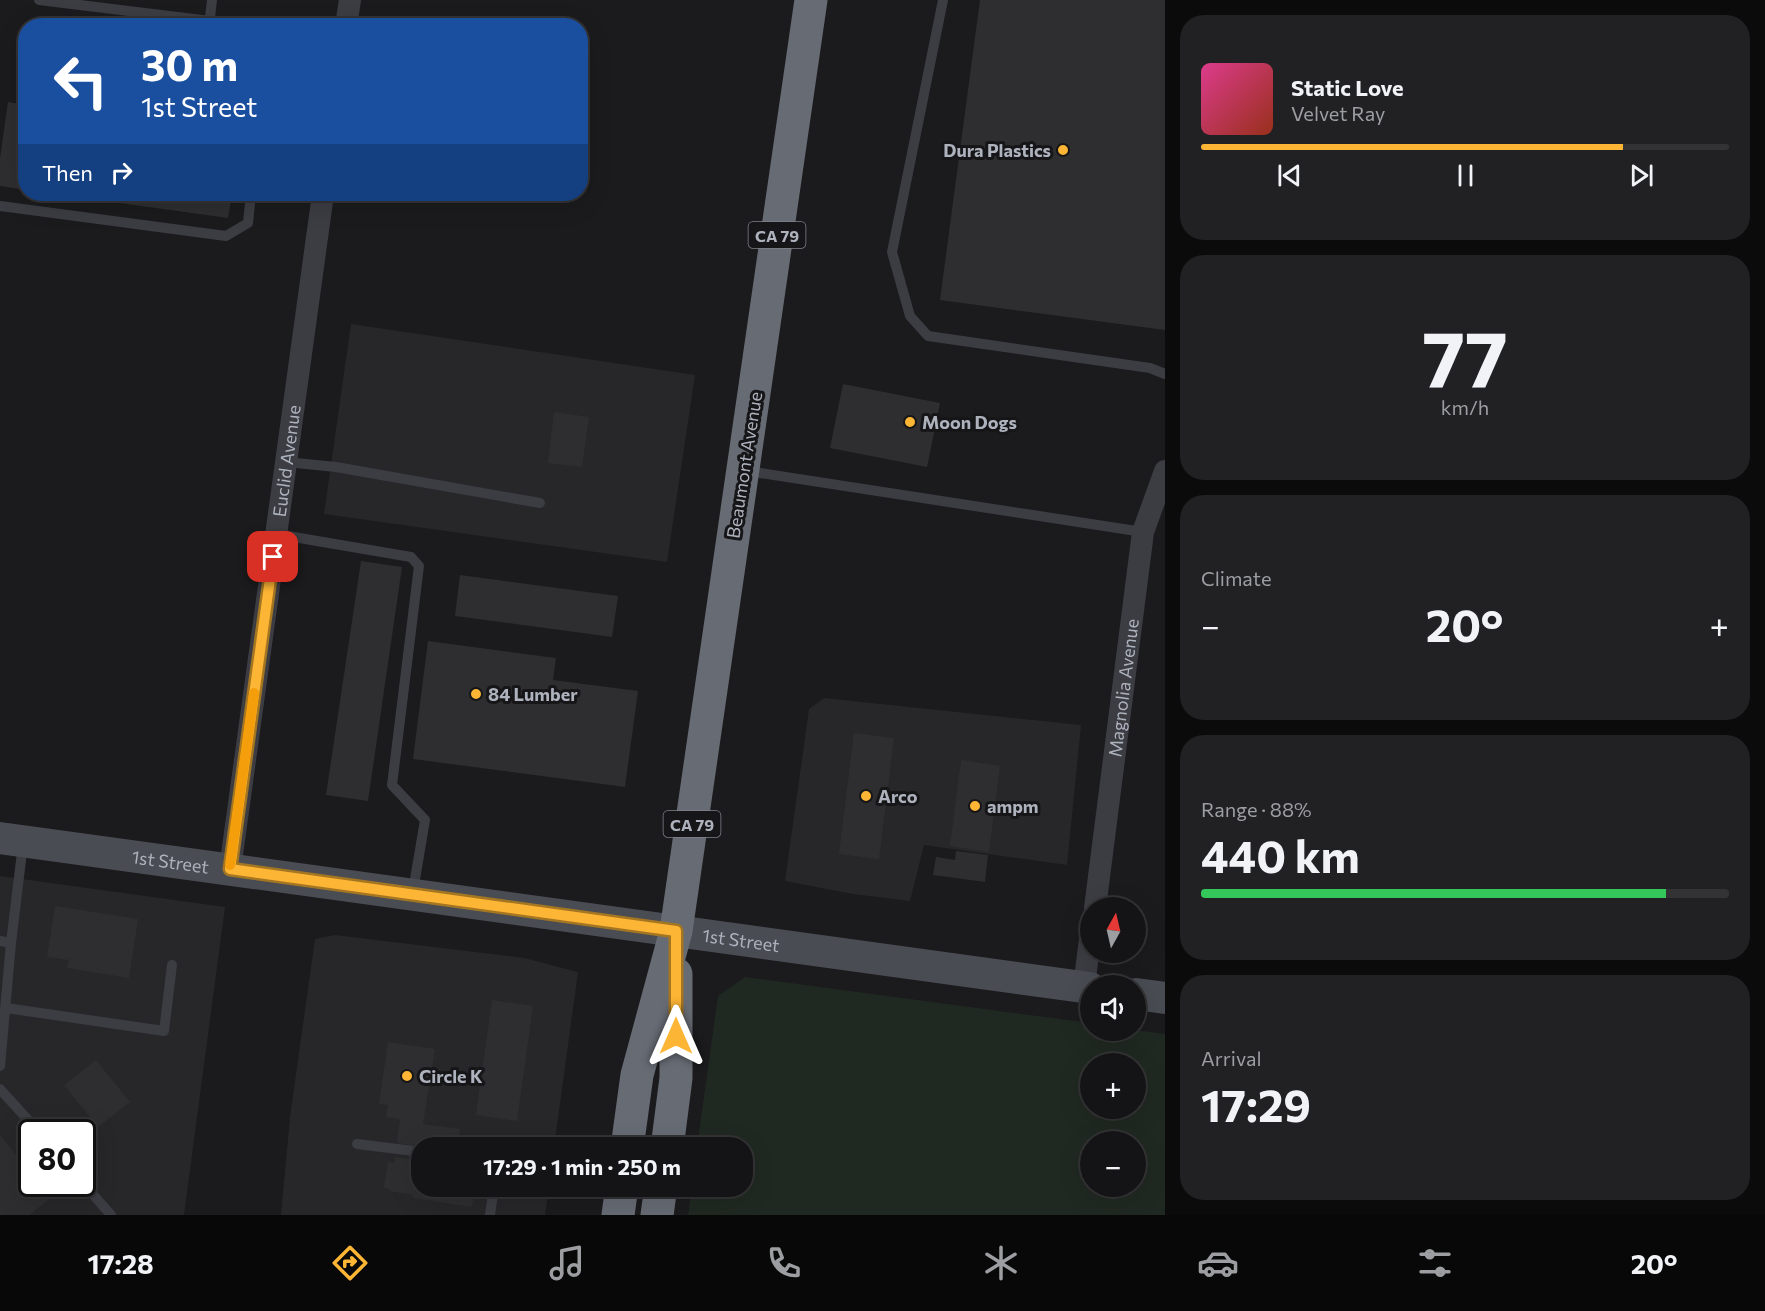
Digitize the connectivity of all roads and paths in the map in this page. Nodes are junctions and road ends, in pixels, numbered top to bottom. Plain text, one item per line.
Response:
1 (39, 0) edge
2 (212, 0) edge
3 (350, 0) edge
4 (811, 0) edge
5 (943, 0) edge
6 (171, 18) edge
7 (209, 18) edge
8 (347, 18) edge
9 (250, 201) edge
10 (322, 201) edge
11 (0, 206) edge
12 (1165, 374) edge
13 (286, 462) junction
14 (744, 471) junction
15 (1165, 471) edge
16 (540, 503) dead end
17 (1143, 532) junction
18 (276, 534) junction
19 (12, 839) edge
20 (230, 869) junction
21 (413, 894) junction
22 (1096, 897) edge
23 (676, 931) junction
24 (6, 942) edge
25 (172, 965) dead end
26 (1080, 986) edge
27 (1146, 995) edge
28 (1165, 998) edge
29 (6, 1008) junction
30 (0, 1066) edge
31 (0, 1089) edge
32 (27, 1119) edge
33 (629, 1137) edge
34 (668, 1137) edge
35 (357, 1144) dead end
36 (411, 1151) edge
37 (95, 1197) edge
38 (492, 1197) edge
39 (620, 1197) edge
40 (659, 1197) edge
41 (111, 1215) edge
42 (490, 1215) edge
43 (618, 1215) edge
44 (657, 1215) edge

1 - 6 lane
2 - 7 lane
3 - 8 street
4 - 14 highway, Beaumont Avenue / CA 79
5 - 12 lane
9 - 11 lane
10 - 13 street, Euclid Avenue
13 - 16 lane
13 - 18 street, Euclid Avenue
14 - 17 lane
14 - 23 highway, Beaumont Avenue / CA 79
15 - 17 street, Magnolia Avenue
17 - 22 street, Magnolia Avenue
18 - 20 street, Euclid Avenue
18 - 21 lane
19 - 20 street, 1st Street
19 - 24 lane
20 - 21 street, 1st Street
21 - 23 street, 1st Street
23 - 26 street, 1st Street
23 - 33 highway, CA 79
23 - 34 highway, CA 79
24 - 29 lane
25 - 29 lane
27 - 28 street
29 - 30 lane
31 - 32 lane
35 - 36 lane
37 - 41 lane
38 - 42 lane
39 - 43 highway
40 - 44 highway

